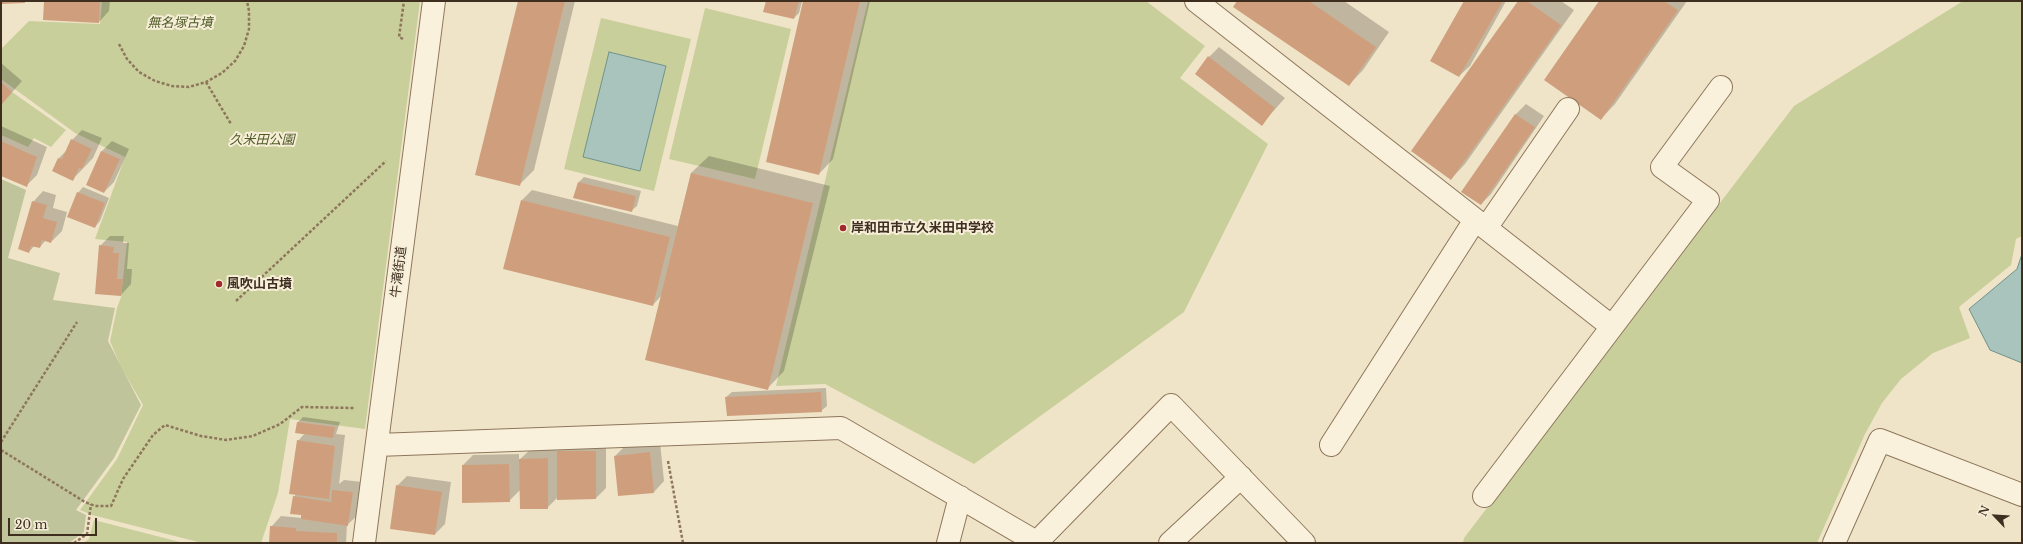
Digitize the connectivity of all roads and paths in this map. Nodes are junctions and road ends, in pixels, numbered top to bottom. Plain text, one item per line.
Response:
1 (247, 1) edge
2 (434, 1) edge
3 (1196, 1) edge
4 (119, 44) dead end
5 (206, 82) junction
6 (1720, 87) dead end
7 (1568, 110) dead end
8 (231, 124) dead end
9 (378, 168) dead end
10 (1480, 224) junction
11 (236, 301) dead end
12 (77, 322) dead end
13 (1611, 326) junction
14 (382, 410) junction
15 (664, 434) junction
16 (1, 442) edge
17 (1331, 444) dead end
18 (376, 445) junction
19 (1, 450) edge
20 (1241, 477) junction
21 (1484, 496) dead end
22 (2022, 496) edge
23 (960, 497) junction
24 (91, 504) junction
25 (1038, 542) edge
26 (74, 543) edge
27 (364, 543) edge
28 (683, 543) edge
29 (948, 543) edge
30 (1170, 543) edge
31 (1304, 543) edge
32 (1834, 543) edge

1 - 5 path
2 - 14 street, 牛滝街道
3 - 10 street
4 - 5 path
5 - 8 path
6 - 13 street
7 - 10 street
9 - 11 path
10 - 13 street
10 - 17 street
12 - 16 path
13 - 21 street
14 - 18 street, 牛滝街道
14 - 24 path
15 - 18 street
15 - 23 street
15 - 28 path
18 - 27 street, 牛滝街道
19 - 24 path
20 - 25 street
20 - 30 street
20 - 31 street
22 - 32 street
23 - 25 street
23 - 29 street
24 - 26 path

